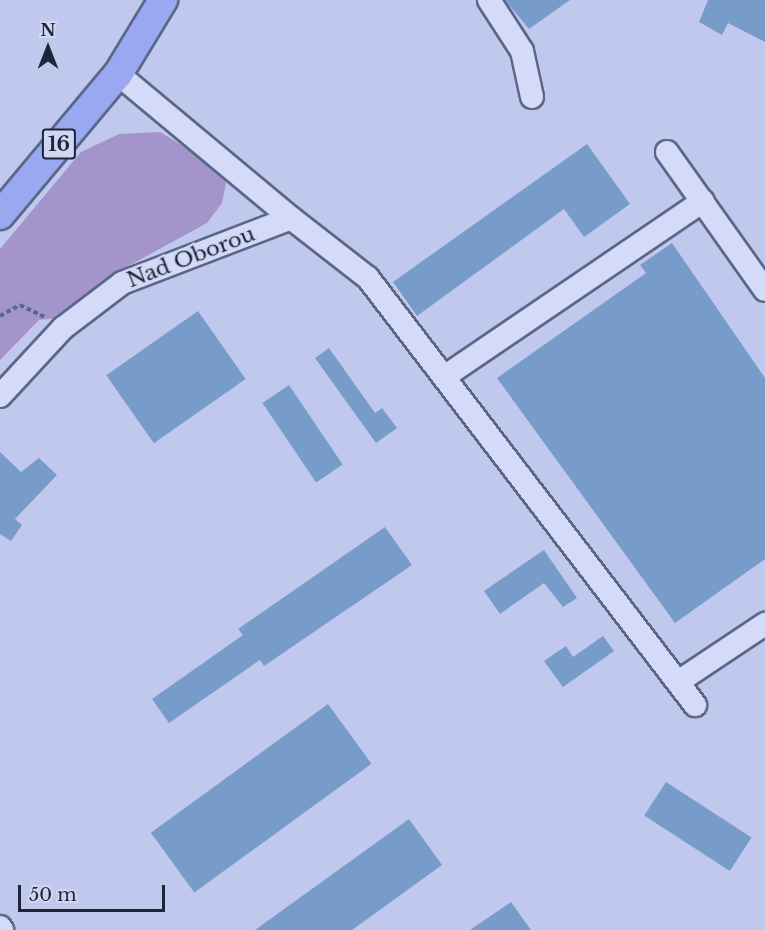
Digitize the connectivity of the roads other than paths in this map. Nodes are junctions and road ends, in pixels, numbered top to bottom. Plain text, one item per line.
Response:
1 (163, 0) edge
2 (489, 0) edge
3 (118, 74) junction
4 (532, 97) dead end
5 (667, 152) dead end
6 (703, 201) junction
7 (0, 215) edge
8 (291, 218) junction
9 (765, 290) edge
10 (444, 377) junction
11 (0, 396) edge
12 (765, 624) edge
13 (678, 682) junction
14 (695, 705) dead end

1 - 3 main road, 16
2 - 4 street
3 - 7 main road, 16
3 - 8 street
5 - 6 street
6 - 9 street
6 - 10 street
8 - 10 street
8 - 11 street, Nad Oborou
10 - 13 street
12 - 13 street
13 - 14 street

